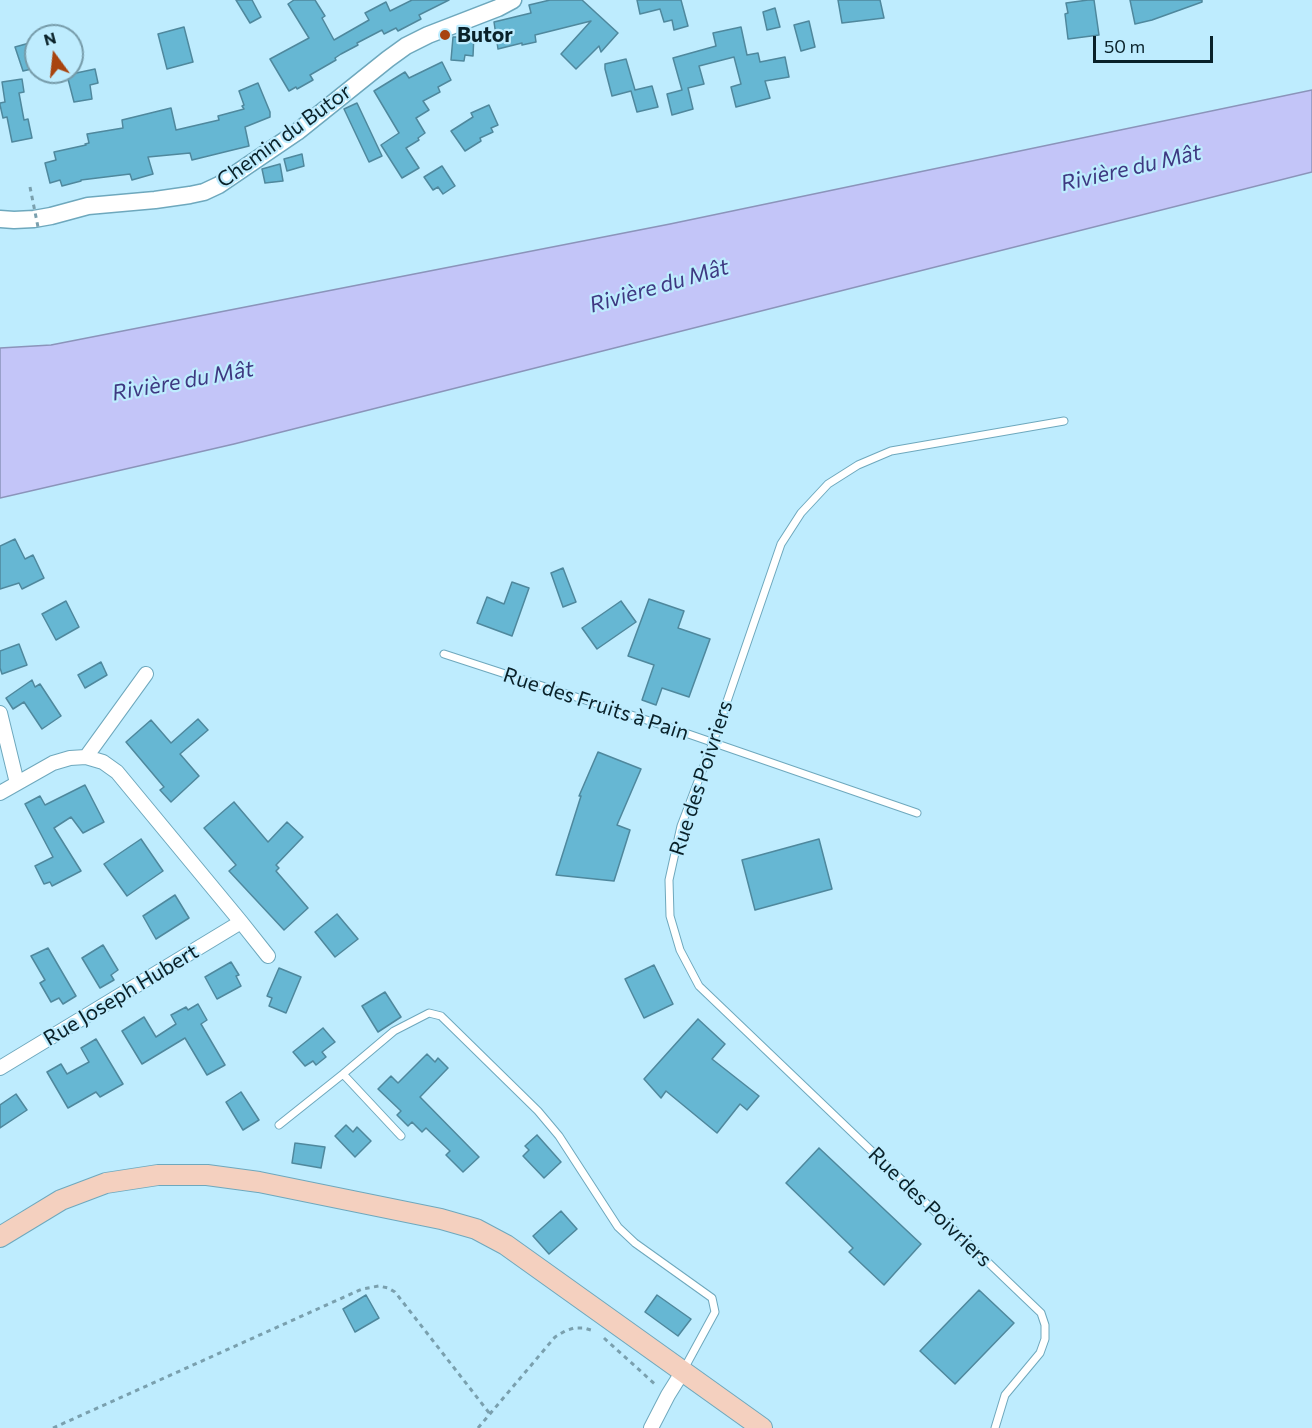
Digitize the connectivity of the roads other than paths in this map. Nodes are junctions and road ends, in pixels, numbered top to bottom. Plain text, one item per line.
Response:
1 (513, 0) edge
2 (0, 219) edge
3 (1064, 422) dead end
4 (444, 654) dead end
5 (146, 674) dead end
6 (0, 713) edge
7 (713, 742) junction
8 (86, 757) junction
9 (17, 783) junction
10 (0, 793) edge
11 (917, 813) dead end
12 (241, 922) junction
13 (267, 956) dead end
14 (0, 1068) edge
15 (343, 1074) junction
16 (279, 1125) dead end
17 (401, 1136) dead end
18 (0, 1237) edge
19 (683, 1371) junction
20 (651, 1428) edge
21 (762, 1428) edge
22 (995, 1428) edge

1 - 2 street, Chemin du Butor
3 - 7 lane, Rue des Poivriers
4 - 7 lane, Rue des Fruits à Pain
5 - 8 street
6 - 9 street
7 - 11 lane, Rue des Fruits à Pain
7 - 22 lane, Rue des Poivriers
8 - 9 street
8 - 12 street
9 - 10 street
12 - 13 street
12 - 14 street, Rue Joseph Hubert
15 - 16 lane
15 - 17 lane
15 - 19 lane
18 - 19 main road
19 - 20 street
19 - 21 main road

